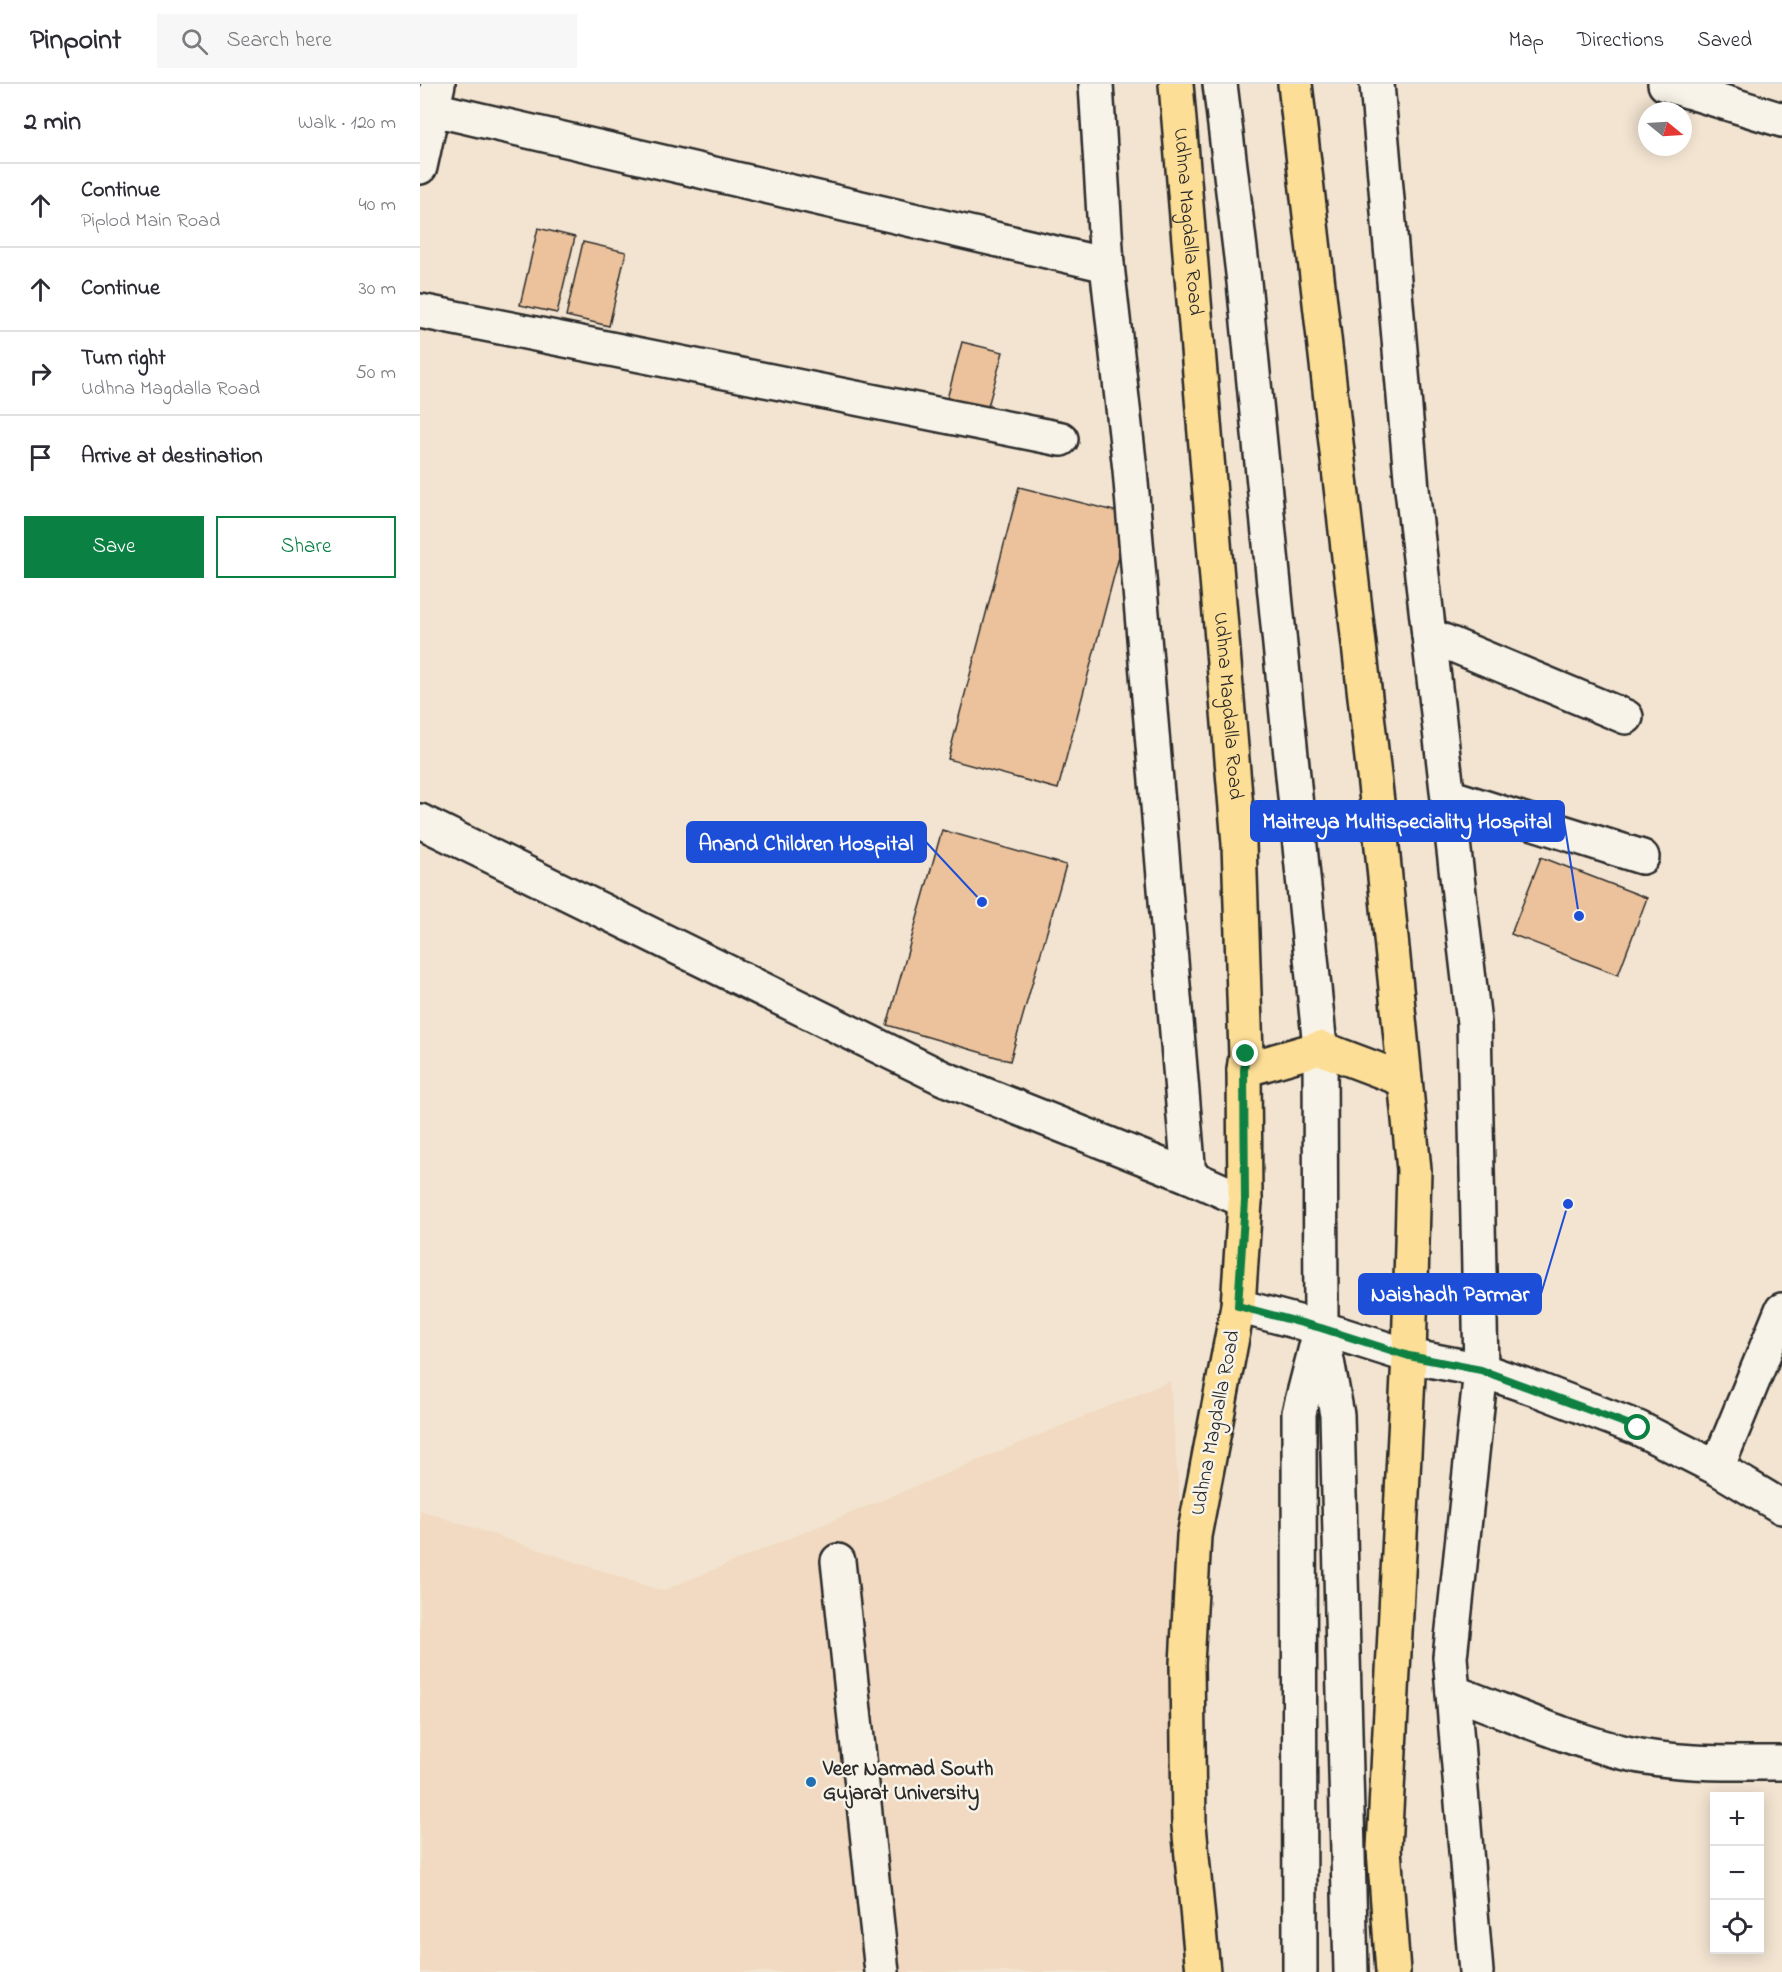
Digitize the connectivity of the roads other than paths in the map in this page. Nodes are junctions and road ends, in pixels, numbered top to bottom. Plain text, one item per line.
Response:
1 (1096, 84) edge
2 (1176, 84) edge
3 (1220, 84) edge
4 (1295, 84) edge
5 (1377, 84) edge
6 (1665, 84) edge
7 (430, 100) edge
8 (1782, 120) edge
9 (420, 167) edge
10 (1107, 265) junction
11 (420, 311) edge
12 (1061, 439) dead end
13 (1429, 635) junction
14 (1626, 717) dead end
15 (1448, 796) junction
16 (420, 820) edge
17 (1642, 857) dead end
18 (1320, 1048) junction
19 (1244, 1070) junction
20 (1405, 1080) junction
21 (1189, 1176) junction
22 (1245, 1201) junction
23 (1238, 1306) junction
24 (1782, 1310) edge
25 (1321, 1328) junction
26 (1409, 1356) junction
27 (1481, 1370) junction
28 (1717, 1468) junction
29 (1782, 1507) edge
30 (838, 1561) dead end
31 (1453, 1692) junction
32 (1782, 1763) edge
33 (882, 1972) edge
34 (1203, 1972) edge
35 (1300, 1972) edge
36 (1351, 1972) edge
37 (1393, 1972) edge
38 (1476, 1972) edge

1 - 10 street
2 - 19 main road, Udhna Magdalla Road
3 - 18 street
4 - 20 main road
5 - 13 street
6 - 8 street
7 - 9 street
7 - 10 street
10 - 21 street
11 - 12 street
13 - 14 street
13 - 15 street
15 - 17 street
15 - 27 street
16 - 21 street
18 - 19 main road
18 - 20 main road
18 - 25 street
19 - 22 main road, Udhna Magdalla Road
20 - 26 main road
21 - 22 street
22 - 23 main road, Udhna Magdalla Road
23 - 25 street
23 - 34 main road, Udhna Magdalla Road
24 - 28 street
25 - 26 street
25 - 35 street
25 - 36 street
26 - 27 street
26 - 37 main road
27 - 28 street
27 - 31 street
28 - 29 street
30 - 33 street
31 - 32 street
31 - 38 street

